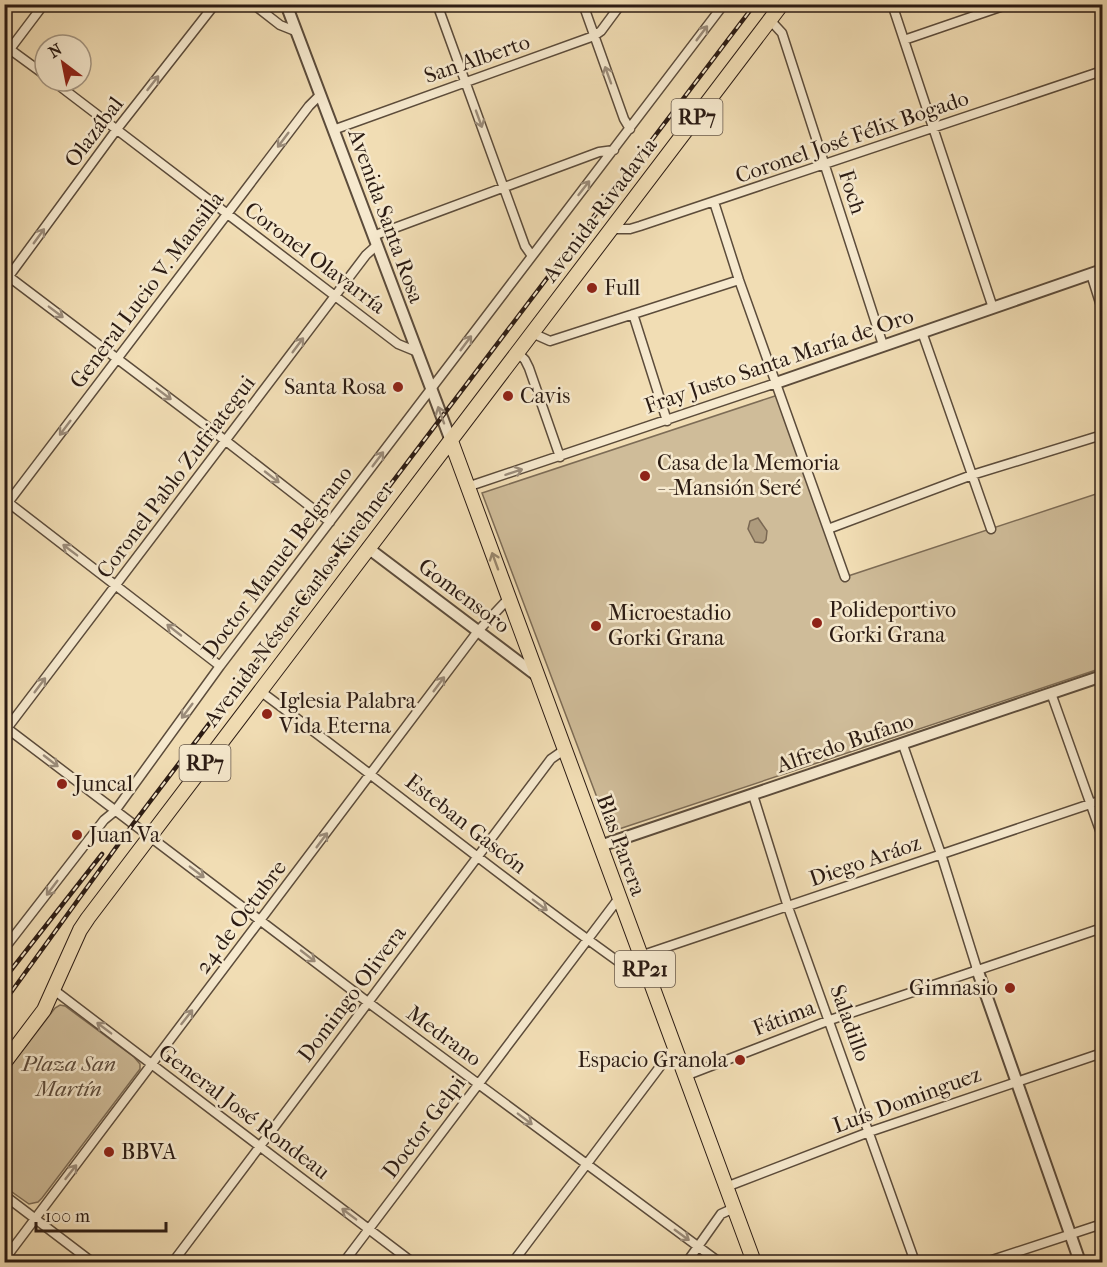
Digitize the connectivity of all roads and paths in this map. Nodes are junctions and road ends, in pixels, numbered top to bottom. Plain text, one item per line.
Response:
1 (44, 4) edge
2 (215, 4) edge
3 (253, 4) edge
4 (286, 4) edge
5 (437, 4) edge
6 (583, 4) edge
7 (621, 4) edge
8 (724, 4) edge
9 (782, 4) edge
10 (892, 4) edge
11 (1009, 4) edge
12 (770, 20) junction
13 (295, 31) junction
14 (594, 36) junction
15 (904, 40) junction
16 (8, 47) edge
17 (4, 57) edge
18 (33, 66) edge
19 (1102, 71) edge
20 (465, 81) junction
21 (69, 93) edge
22 (320, 95) junction
23 (117, 129) junction
24 (630, 129) junction
25 (933, 129) junction
26 (333, 130) junction
27 (614, 150) junction
28 (825, 165) junction
29 (504, 187) junction
30 (714, 202) junction
31 (227, 214) junction
32 (612, 229) junction
33 (375, 241) junction
34 (532, 256) junction
35 (1102, 270) edge
36 (1090, 274) junction
37 (6, 278) edge
38 (739, 280) junction
39 (335, 296) junction
40 (993, 308) junction
41 (1102, 309) edge
42 (633, 314) junction
43 (922, 332) junction
44 (532, 333) junction
45 (883, 345) junction
46 (416, 351) junction
47 (517, 352) junction
48 (117, 358) junction
49 (776, 383) junction
50 (431, 390) junction
51 (667, 421) junction
52 (1102, 435) edge
53 (226, 441) junction
54 (451, 441) junction
55 (560, 457) junction
56 (972, 475) junction
57 (467, 487) junction
58 (6, 503) edge
59 (330, 522) junction
60 (828, 529) junction
61 (991, 529) dead end
62 (368, 548) junction
63 (845, 577) dead end
64 (116, 585) junction
65 (508, 598) junction
66 (478, 631) junction
67 (220, 666) junction
68 (536, 675) junction
69 (1102, 676) edge
70 (260, 691) junction
71 (1051, 693) junction
72 (5, 728) edge
73 (903, 745) junction
74 (564, 750) junction
75 (372, 774) junction
76 (753, 795) junction
77 (1102, 801) edge
78 (1092, 804) junction
79 (112, 809) junction
80 (150, 836) junction
81 (1102, 836) edge
82 (600, 846) junction
83 (941, 854) junction
84 (477, 857) junction
85 (619, 898) junction
86 (788, 907) junction
87 (261, 920) junction
88 (1102, 928) edge
89 (587, 940) junction
90 (4, 949) edge
91 (640, 956) junction
92 (977, 969) junction
93 (650, 984) junction
94 (54, 990) junction
95 (369, 1003) junction
96 (830, 1020) junction
97 (675, 1050) junction
98 (1102, 1053) edge
99 (4, 1063) edge
100 (151, 1063) junction
101 (685, 1076) junction
102 (1016, 1081) junction
103 (478, 1084) junction
104 (869, 1132) junction
105 (259, 1146) junction
106 (586, 1164) junction
107 (726, 1187) junction
108 (4, 1195) edge
109 (734, 1208) junction
110 (35, 1219) junction
111 (1102, 1224) edge
112 (369, 1230) junction
113 (1070, 1235) junction
114 (698, 1247) junction
115 (4, 1260) edge
116 (92, 1263) edge
117 (173, 1263) edge
118 (344, 1263) edge
119 (412, 1263) edge
120 (513, 1263) edge
121 (687, 1263) edge
122 (719, 1263) edge
123 (754, 1263) edge
124 (915, 1263) edge
125 (986, 1263) edge
126 (1080, 1263) edge

1 - 16 street
23 -> 2 street, Olazábal
3 - 13 street
4 - 13 street, Avenida Santa Rosa
5 - 20 street
6 - 14 street
7 - 14 street, San Alberto
24 -> 8 street, Avenida Rivadavia
9 - 12 main road, Avenida Rivadavia / RP7
10 - 15 street
11 - 15 street
12 - 28 street, Foch
12 - 32 main road, Avenida Rivadavia / RP7
13 - 22 street, Avenida Santa Rosa
14 - 20 street, San Alberto
24 -> 14 street
15 - 25 street
16 - 17 street
16 - 18 street
19 - 25 street, Coronel José Félix Bogado
20 - 26 street, San Alberto
20 -> 29 street
21 - 23 street, Coronel Olavarría
22 - 26 street, Avenida Santa Rosa
22 -> 31 street, General Lucio V. Mansilla
23 - 31 street, Coronel Olavarría
37 -> 23 street, Olazábal
24 - 27 street, Avenida Rivadavia
25 - 28 street, Coronel José Félix Bogado
25 - 40 street
26 - 33 street, Avenida Santa Rosa
27 - 29 street
34 -> 27 street, Avenida Rivadavia
28 - 30 street, Coronel José Félix Bogado
28 - 45 street, Foch
29 - 33 street
29 - 34 street
30 - 32 street, Coronel José Félix Bogado
30 - 38 street
31 - 39 street, Coronel Olavarría
31 - 48 street, General Lucio V. Mansilla
32 - 44 main road, Avenida Rivadavia / RP7
33 - 39 street, Coronel Pablo Zufriategui
33 - 46 street, Avenida Santa Rosa
50 -> 34 street, Avenida Rivadavia
35 - 36 street, Fray Justo Santa María de Oro
36 - 40 street, Fray Justo Santa María de Oro
36 - 41 street
37 -> 48 street
38 - 42 street
38 - 49 street
39 - 46 street, Coronel Olavarría
53 -> 39 street, Coronel Pablo Zufriategui
40 - 43 street, Fray Justo Santa María de Oro
42 - 44 street
42 - 51 street
43 - 45 street, Fray Justo Santa María de Oro
43 - 56 street
44 - 47 main road, Avenida Rivadavia / RP7
45 - 49 street, Fray Justo Santa María de Oro
46 - 50 street, Avenida Santa Rosa
47 - 54 main road, Avenida Rivadavia / RP7
47 - 55 street
48 -> 53 street
48 -> 58 street, General Lucio V. Mansilla
49 - 51 street, Fray Justo Santa María de Oro
49 - 60 street
54 -> 50 street, Avenida Santa Rosa
59 -> 50 street, Doctor Manuel Belgrano
51 - 55 street, Fray Justo Santa María de Oro
52 - 56 street
53 -> 59 street
53 - 64 street, Coronel Pablo Zufriategui
54 - 57 main road, Blas Parera / RP21
54 - 62 main road, Avenida Néstor Carlos Kirchner / RP7
57 -> 55 street, Fray Justo Santa María de Oro
56 - 60 street
56 - 61 street
65 -> 57 main road, Blas Parera / RP21
64 -> 58 street
59 - 67 street, Doctor Manuel Belgrano
60 - 63 street
62 - 66 street, Gomensoro
62 - 70 main road, Avenida Néstor Carlos Kirchner / RP7
67 -> 64 street
72 -> 64 street, Coronel Pablo Zufriategui
65 - 66 street, 24 de Octubre
65 - 68 main road, Blas Parera / RP21
66 - 68 street, Gomensoro
75 -> 66 street, 24 de Octubre
67 -> 79 street, Doctor Manuel Belgrano
68 - 74 main road, Blas Parera / RP21
69 - 71 street, Alfredo Bufano
70 - 75 street, Esteban Gascón
70 - 80 main road, Avenida Néstor Carlos Kirchner / RP7
71 - 73 street, Alfredo Bufano
71 - 78 street
72 -> 79 street
73 - 76 street, Alfredo Bufano
73 - 83 street
74 - 82 main road, Blas Parera / RP21
74 - 84 street, Domingo Olivera
75 - 84 street, Esteban Gascón
87 -> 75 street, 24 de Octubre
76 - 82 street, Alfredo Bufano
76 - 86 street, Saladillo
77 - 78 street, Diego Aráoz
78 - 81 street
78 - 83 street, Diego Aráoz
79 - 80 street
79 -> 90 street, Doctor Manuel Belgrano
80 -> 87 street, Medrano
80 - 94 main road, Avenida Néstor Carlos Kirchner / RP7
82 - 85 main road, Blas Parera / RP21
83 - 86 street, Diego Aráoz
83 - 92 street
84 -> 89 street, Esteban Gascón
84 - 95 street, Domingo Olivera
85 - 89 street, Doctor Gelpi
85 - 91 main road, Blas Parera / RP21
86 - 91 street, Diego Aráoz
86 - 96 street, Saladillo
87 -> 95 street, Medrano
100 -> 87 street, 24 de Octubre
88 - 92 street, Fátima
89 - 93 street, Esteban Gascón
89 - 103 street, Doctor Gelpi
91 - 93 main road, Blas Parera / RP21
92 - 96 street, Fátima
92 - 102 street
93 - 97 main road, Blas Parera / RP21
94 - 99 main road, Avenida Néstor Carlos Kirchner / RP7
100 -> 94 street, General José Rondeau
95 - 103 street, Medrano
95 - 105 street, Domingo Olivera
96 - 101 street, Fátima
96 - 104 street, Saladillo
97 - 101 main road, Blas Parera / RP21
97 - 106 street
98 - 102 street, Luís Dominguez
100 - 105 street, General José Rondeau
110 -> 100 street, 24 de Octubre
101 - 107 main road, Blas Parera / RP21
102 - 104 street, Luís Dominguez
102 - 113 street
103 -> 106 street, Medrano
103 - 112 street, Doctor Gelpi
104 - 107 street, Luís Dominguez
104 - 124 street, Saladillo
112 -> 105 street, General José Rondeau
105 - 117 street, Domingo Olivera
106 -> 114 street, Medrano
106 - 120 street
107 - 109 main road, Blas Parera / RP21
108 - 110 street
109 - 114 street
109 - 123 main road, Blas Parera / RP21
110 - 115 street, 24 de Octubre
110 - 116 street
111 - 113 street
112 - 118 street, Doctor Gelpi
112 - 119 street, General José Rondeau
113 - 125 street
113 - 126 street
114 - 121 street
114 - 122 street, Medrano

